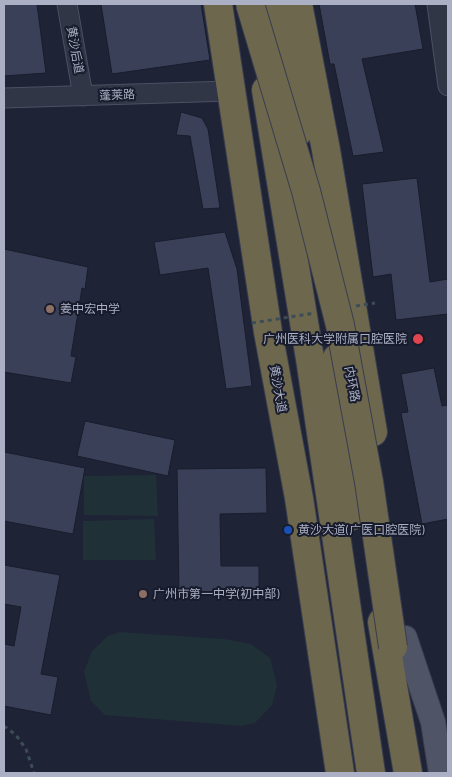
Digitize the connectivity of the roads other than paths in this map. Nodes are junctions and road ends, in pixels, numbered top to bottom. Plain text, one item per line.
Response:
1 (67, 4) edge
2 (219, 4) edge
3 (250, 4) edge
4 (272, 4) edge
5 (437, 4) edge
6 (299, 6) edge
7 (448, 86) edge
8 (230, 91) junction
9 (83, 96) junction
10 (4, 98) edge
11 (299, 131) junction
12 (337, 358) junction
13 (327, 482) junction
14 (361, 641) junction
15 (437, 767) edge
16 (340, 773) edge
17 (371, 773) edge
18 (388, 773) edge
19 (408, 773) edge
20 (412, 773) edge

1 - 9 street, 黄沙后道
2 - 8 highway, 黄沙大道
2 - 13 highway
3 - 13 highway, 内环路
3 - 20 highway, 内环路, bridge
4 - 11 highway
5 - 7 street
6 - 11 highway
6 - 15 highway
8 - 9 street, 蓬莱路
8 - 16 highway, 黄沙大道
9 - 10 street, 蓬莱路
11 - 12 highway
12 - 14 highway
12 - 19 highway
13 - 14 highway, 内环路
14 - 17 highway, 内环路
14 - 18 highway

